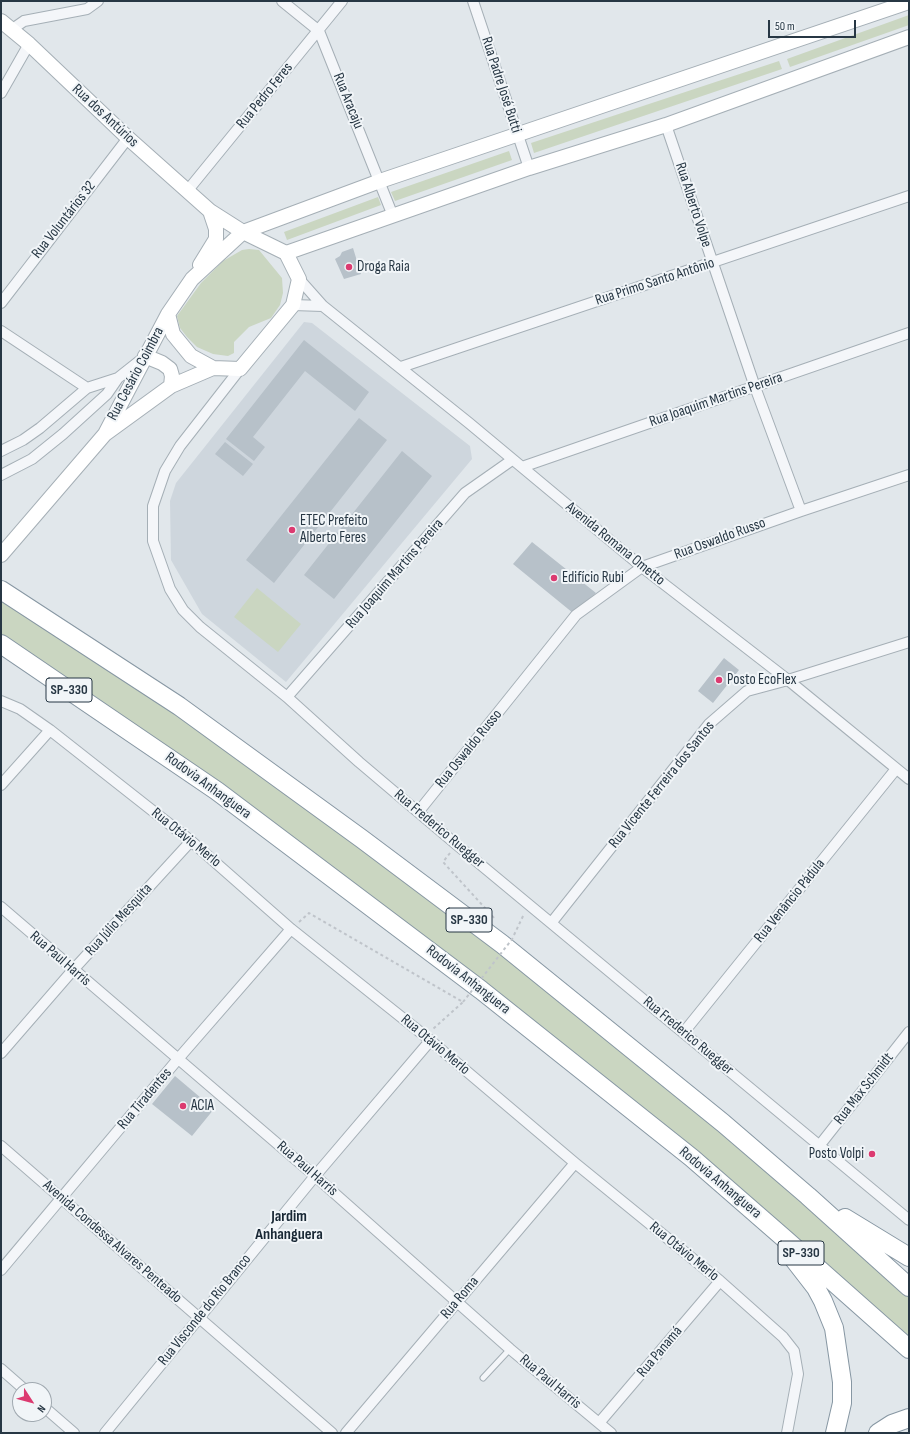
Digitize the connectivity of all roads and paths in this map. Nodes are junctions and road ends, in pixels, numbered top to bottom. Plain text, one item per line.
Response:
1 (98, 1) edge
2 (282, 1) edge
3 (342, 1) edge
4 (473, 1) edge
5 (909, 2) edge
6 (4, 30) edge
7 (319, 31) junction
8 (909, 38) edge
9 (29, 44) junction
10 (1, 93) edge
11 (666, 125) junction
12 (517, 134) junction
13 (128, 138) junction
14 (529, 168) junction
15 (380, 180) junction
16 (188, 190) junction
17 (909, 196) edge
18 (210, 211) junction
19 (393, 216) junction
20 (243, 232) junction
21 (286, 253) junction
22 (712, 263) junction
23 (192, 279) junction
24 (299, 279) junction
25 (1, 303) edge
26 (293, 305) junction
27 (323, 306) junction
28 (168, 314) junction
29 (1, 331) edge
30 (909, 333) edge
31 (145, 356) junction
32 (401, 367) junction
33 (213, 368) junction
34 (240, 369) junction
35 (118, 378) junction
36 (171, 386) junction
37 (755, 387) junction
38 (87, 388) junction
39 (105, 434) junction
40 (1, 451) edge
41 (512, 460) junction
42 (522, 467) junction
43 (1, 475) edge
44 (909, 475) edge
45 (801, 511) junction
46 (1, 555) edge
47 (642, 567) junction
48 (1, 590) edge
49 (909, 642) edge
50 (1, 644) edge
51 (788, 680) junction
52 (287, 697) junction
53 (1, 701) edge
54 (50, 730) junction
55 (896, 769) junction
56 (909, 779) edge
57 (1, 785) edge
58 (419, 811) junction
59 (191, 841) junction
60 (457, 845) junction
61 (529, 903) junction
62 (1, 907) edge
63 (497, 920) dead end
64 (552, 922) junction
65 (291, 929) junction
66 (73, 970) junction
67 (463, 1002) junction
68 (684, 1032) junction
69 (909, 1032) edge
70 (427, 1038) junction
71 (1, 1054) edge
72 (178, 1059) junction
73 (1, 1146) edge
74 (819, 1146) junction
75 (692, 1158) junction
76 (575, 1163) junction
77 (315, 1176) junction
78 (808, 1196) junction
79 (62, 1198) junction
80 (909, 1220) edge
81 (909, 1257) edge
82 (1, 1270) edge
83 (720, 1281) junction
84 (909, 1286) edge
85 (457, 1301) junction
86 (199, 1317) junction
87 (510, 1349) junction
88 (909, 1349) edge
89 (1, 1369) edge
90 (483, 1378) dead end
91 (16, 1382) edge
92 (52, 1414) edge
93 (909, 1418) edge
94 (599, 1423) junction
95 (74, 1433) edge
96 (105, 1433) edge
97 (332, 1433) edge
98 (346, 1433) edge
99 (611, 1433) edge
100 (787, 1433) edge
101 (835, 1433) edge
102 (878, 1433) edge

1 - 6 street
2 - 7 street, Rua Aracaju
3 - 7 street, Rua Pedro Feres
4 - 12 street, Rua Padre José Butti
5 - 12 street
6 - 9 street, Rua dos Antúrios
7 - 15 street, Rua Aracaju
7 - 16 street, Rua Pedro Feres
8 - 11 street
9 - 10 street
9 - 13 street, Rua dos Antúrios
11 - 14 street
11 - 22 street, Rua Alberto Volpe
12 - 14 street, Rua Padre José Butti
12 - 15 street
13 - 16 street, Rua dos Antúrios
13 - 25 street, Rua Voluntários 32
14 - 19 street
15 - 19 street, Rua Aracaju
15 - 20 street
16 - 18 street, Rua dos Antúrios
17 - 22 street, Rua Primo Santo Antônio
18 - 20 street, Rua dos Antúrios
18 - 23 street, Rua dos Antúrios
19 - 21 street
20 - 21 street
20 - 23 street
21 - 24 street
22 - 32 street, Rua Primo Santo Antônio
22 - 37 street, Rua Alberto Volpe
23 - 28 street
24 - 26 street
24 - 27 street, Avenida Romana Ometto
26 - 27 street
26 - 34 street
27 - 32 street, Avenida Romana Ometto
28 - 31 street, Rua Cesário Coimbra
28 - 33 street
29 - 38 street
30 - 37 street, Rua Joaquim Martins Pereira
31 - 35 street
31 - 36 street
31 - 39 street, Rua Cesário Coimbra
32 - 41 street, Avenida Romana Ometto
33 - 34 street
33 - 36 street
34 - 52 street, Rua Frederico Ruegger
35 - 38 street
35 - 43 street
36 - 39 street
37 - 42 street, Rua Joaquim Martins Pereira
37 - 45 street, Rua Alberto Volpe
38 - 40 street
39 - 46 street
41 - 42 street, Avenida Romana Ometto
41 - 52 street, Rua Joaquim Martins Pereira
42 - 47 street, Avenida Romana Ometto
44 - 45 street, Rua Oswaldo Russo
45 - 47 street, Rua Oswaldo Russo
47 - 51 street, Avenida Romana Ometto
47 - 58 street, Rua Oswaldo Russo
48 - 78 highway, SP-330
49 - 51 street, Rua Vicente Ferreira dos Santos
50 - 75 highway, Rodovia Anhanguera / SP-330
51 - 55 street, Avenida Romana Ometto
51 - 64 street, Rua Vicente Ferreira dos Santos
52 - 58 street, Rua Frederico Ruegger
53 - 54 street, Rua Otávio Merlo
54 - 57 street
54 - 59 street, Rua Otávio Merlo
55 - 56 street, Avenida Romana Ometto
55 - 68 street, Rua Venâncio Pádula
58 - 60 street, Rua Frederico Ruegger
59 - 65 street, Rua Otávio Merlo
59 - 66 street, Rua Júlio Mesquita
60 - 61 street, Rua Frederico Ruegger
60 - 63 path
61 - 64 street, Rua Frederico Ruegger
61 - 67 path, bridge
62 - 66 street, Rua Paul Harris
64 - 68 street, Rua Frederico Ruegger
65 - 67 path
65 - 70 street, Rua Otávio Merlo
65 - 72 street, Rua Tiradentes
66 - 71 street, Rua Júlio Mesquita
66 - 72 street, Rua Paul Harris
67 - 70 path
68 - 74 street, Rua Frederico Ruegger
69 - 74 street, Rua Max Schmidt
70 - 76 street, Rua Otávio Merlo
70 - 77 street, Rua Visconde do Rio Branco
72 - 77 street, Rua Paul Harris
72 - 79 street, Rua Tiradentes
73 - 79 street, Avenida Condessa Alvares Penteado
74 - 80 street, Rua Frederico Ruegger
75 - 88 highway, Rodovia Anhanguera / SP-330
75 - 101 highway
76 - 83 street, Rua Otávio Merlo
76 - 85 street, Rua Roma
77 - 85 street, Rua Paul Harris
77 - 86 street, Rua Visconde do Rio Branco
78 - 81 highway
78 - 84 highway, SP-330
79 - 82 street, Rua Tiradentes
79 - 86 street, Avenida Condessa Alvares Penteado
83 - 94 street, Rua Panamá
83 - 100 street, Rua Otávio Merlo
85 - 87 street, Rua Paul Harris
85 - 98 street, Rua Roma
86 - 96 street, Rua Visconde do Rio Branco
86 - 97 street, Avenida Condessa Alvares Penteado
87 - 90 lane
87 - 94 street, Rua Paul Harris
89 - 91 street
92 - 95 street
93 - 102 highway
94 - 99 street, Rua Paul Harris

